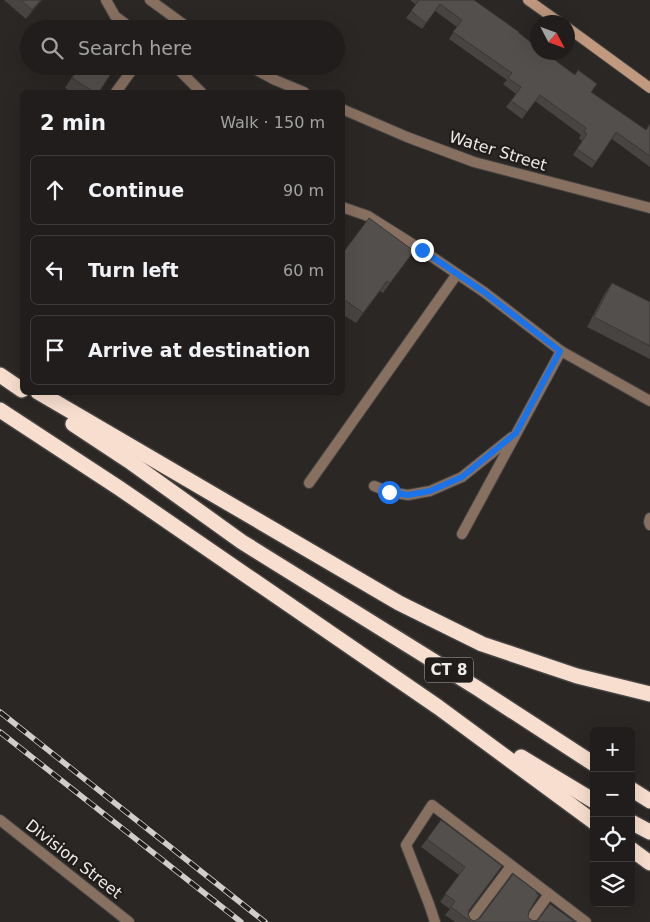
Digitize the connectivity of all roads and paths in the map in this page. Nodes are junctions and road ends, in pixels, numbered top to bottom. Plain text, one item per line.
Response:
1 (106, 0) edge
2 (150, 0) edge
3 (528, 0) edge
4 (549, 15) edge
5 (120, 20) edge
6 (178, 20) edge
7 (575, 33) edge
8 (128, 75) edge
9 (184, 75) edge
10 (265, 75) edge
11 (650, 88) edge
12 (117, 90) edge
13 (199, 90) edge
14 (299, 90) edge
15 (345, 110) edge
16 (345, 207) edge
17 (650, 208) edge
18 (457, 274) junction
19 (560, 351) junction
20 (0, 370) edge
21 (0, 375) edge
22 (20, 383) edge
23 (20, 389) edge
24 (30, 395) edge
25 (43, 395) edge
26 (650, 402) edge
27 (0, 410) edge
28 (516, 433) junction
29 (309, 483) dead end
30 (374, 486) dead end
31 (650, 518) edge
32 (650, 525) edge
33 (462, 534) dead end
34 (650, 694) edge
35 (438, 707) junction
36 (590, 761) edge
37 (635, 792) edge
38 (590, 799) edge
39 (650, 801) edge
40 (590, 819) edge
41 (0, 820) edge
42 (635, 824) edge
43 (650, 832) edge
44 (635, 852) edge
45 (650, 863) edge
46 (511, 866) junction
47 (549, 894) junction
48 (129, 922) edge
49 (435, 922) edge
50 (469, 922) edge
51 (529, 922) edge
52 (586, 922) edge

1 - 5 street
2 - 6 street
3 - 4 main road
7 - 11 main road
8 - 12 street
9 - 13 street
10 - 14 street
15 - 17 street, Water Street
16 - 18 street
18 - 19 street
18 - 29 street
19 - 26 street
19 - 28 street
20 - 22 highway
21 - 23 highway
24 - 36 highway, CT 8
25 - 34 highway
27 - 35 highway, CT 8
28 - 30 street
28 - 33 street
31 - 32 street
35 - 38 highway, CT 8
35 - 40 highway
37 - 39 highway
41 - 48 street, Division Street
42 - 43 highway
44 - 45 highway
46 - 47 street
46 - 49 street
46 - 50 street
47 - 51 street
47 - 52 street

